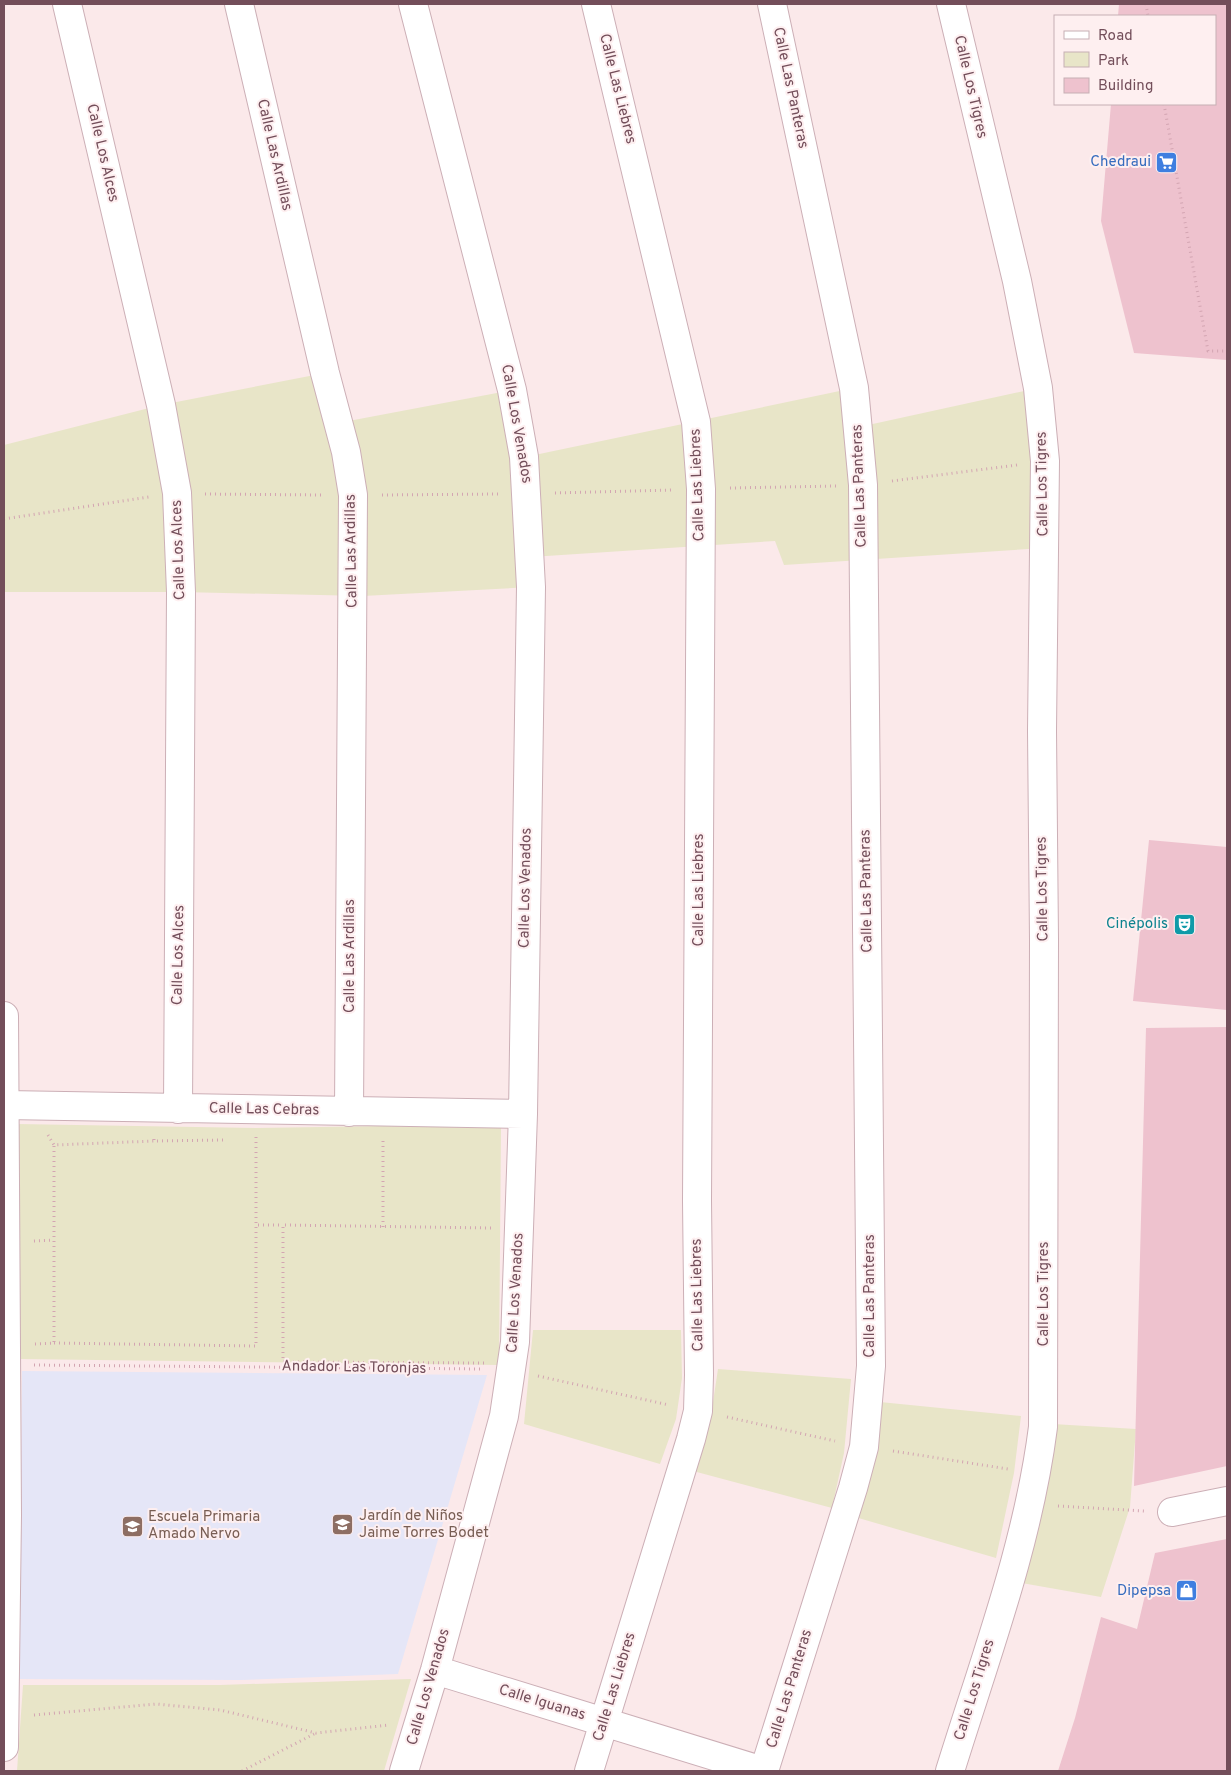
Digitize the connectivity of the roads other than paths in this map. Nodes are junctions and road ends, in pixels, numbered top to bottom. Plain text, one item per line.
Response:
1 (67, 4) edge
2 (239, 4) edge
3 (413, 4) edge
4 (596, 4) edge
5 (772, 4) edge
6 (951, 4) edge
7 (4, 1016) edge
8 (4, 1047) edge
9 (6, 1105) junction
10 (178, 1108) junction
11 (349, 1112) junction
12 (523, 1114) junction
13 (4, 1222) edge
14 (5, 1359) edge
15 (1227, 1501) edge
16 (1172, 1512) road end
17 (5, 1539) edge
18 (435, 1670) junction
19 (5, 1719) edge
20 (604, 1722) junction
21 (4, 1747) edge
22 (404, 1771) edge
23 (589, 1771) edge
24 (764, 1771) edge
25 (950, 1771) edge

1 - 10 street, Calle Los Alces
2 - 11 street, Calle Las Ardillas
3 - 12 street, Calle Los Venados
4 - 20 street, Calle Las Liebres
5 - 24 street, Calle Las Panteras
6 - 25 street, Calle Los Tigres
7 - 8 street
8 - 9 street
9 - 10 street, Calle Las Cebras
9 - 13 street
10 - 11 street, Calle Las Cebras
11 - 12 street, Calle Las Cebras
12 - 18 street, Calle Los Venados
13 - 14 street
14 - 17 street
15 - 16 street
17 - 19 street
18 - 20 street, Calle Iguanas
18 - 22 street, Calle Los Venados
19 - 21 street
20 - 23 street, Calle Las Liebres
20 - 24 street, Calle Iguanas

